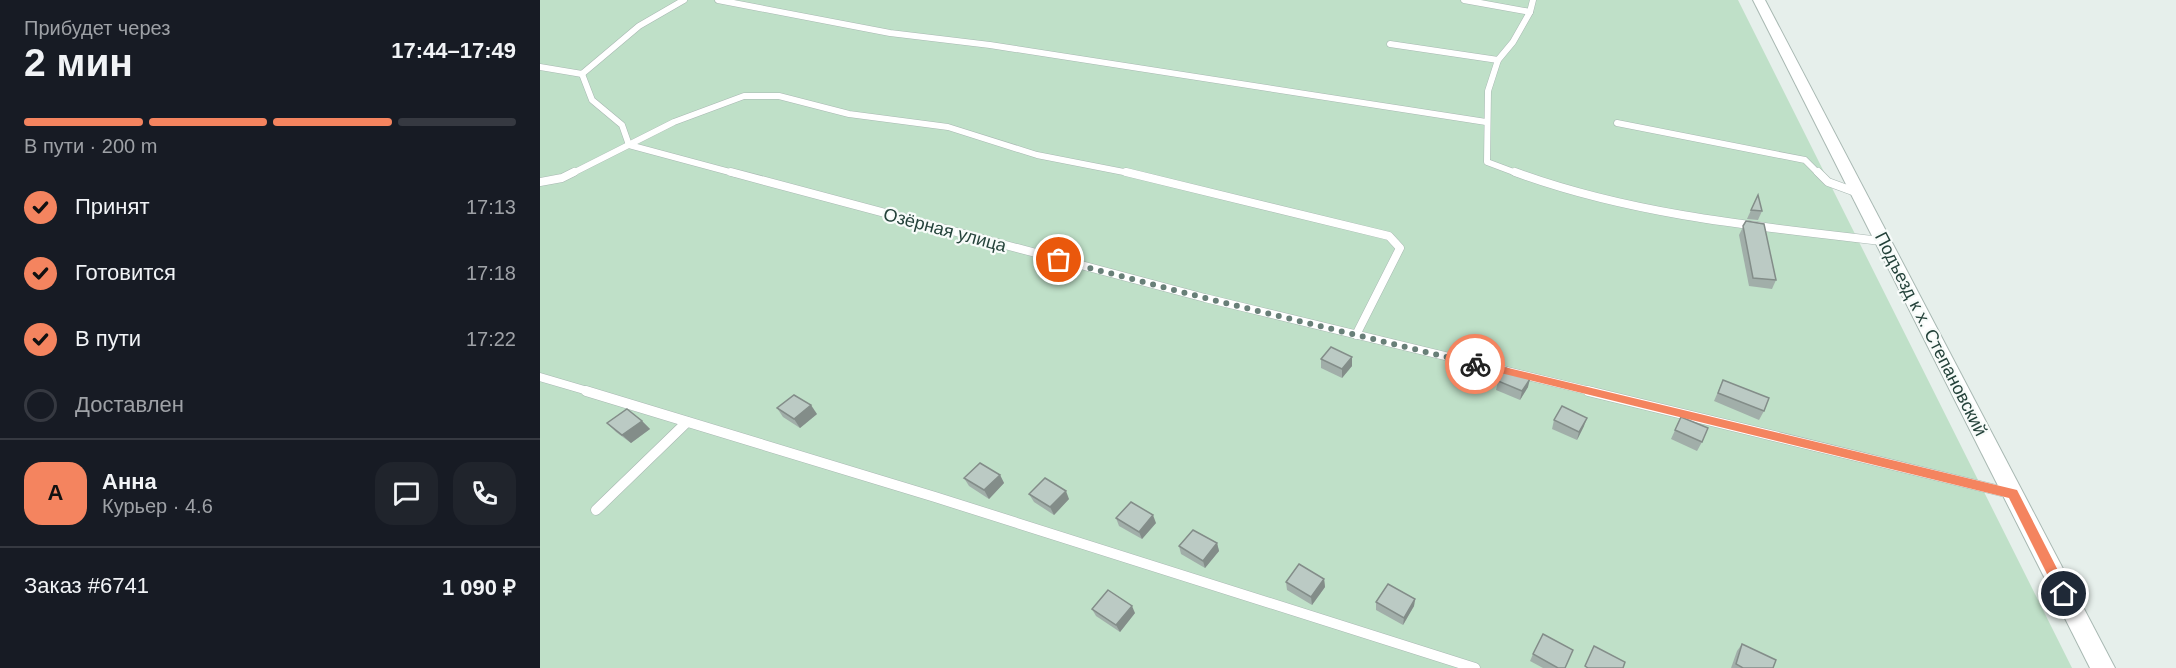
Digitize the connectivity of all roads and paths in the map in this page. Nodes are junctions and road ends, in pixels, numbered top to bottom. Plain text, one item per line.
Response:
1 (684, 0) edge
2 (718, 0) edge
3 (1464, 0) edge
4 (1533, 0) edge
5 (1759, 0) edge
6 (1530, 12) junction
7 (1390, 44) dead end
8 (1498, 60) junction
9 (540, 67) edge
10 (582, 74) junction
11 (1486, 122) junction
12 (1617, 123) dead end
13 (629, 145) junction
14 (540, 182) edge
15 (1858, 193) junction
16 (1883, 241) junction
17 (1356, 335) junction
18 (540, 377) edge
19 (687, 422) junction
20 (2013, 494) junction
21 (596, 510) dead end
22 (1475, 668) edge
23 (2103, 668) edge

1 - 10 lane
2 - 11 lane
3 - 6 lane
4 - 6 lane
5 - 15 street, Подъезд к х. Степановский
6 - 8 lane
7 - 8 lane
8 - 11 lane
9 - 10 lane
10 - 13 lane
11 - 16 lane
12 - 15 lane
13 - 14 lane
13 - 17 lane, Озёрная улица
13 - 17 lane
15 - 16 street, Подъезд к х. Степановский
16 - 20 street, Подъезд к х. Степановский
17 - 20 lane, Озёрная улица
18 - 19 lane
19 - 21 lane
19 - 22 lane
20 - 23 street, Подъезд к х. Степановский

